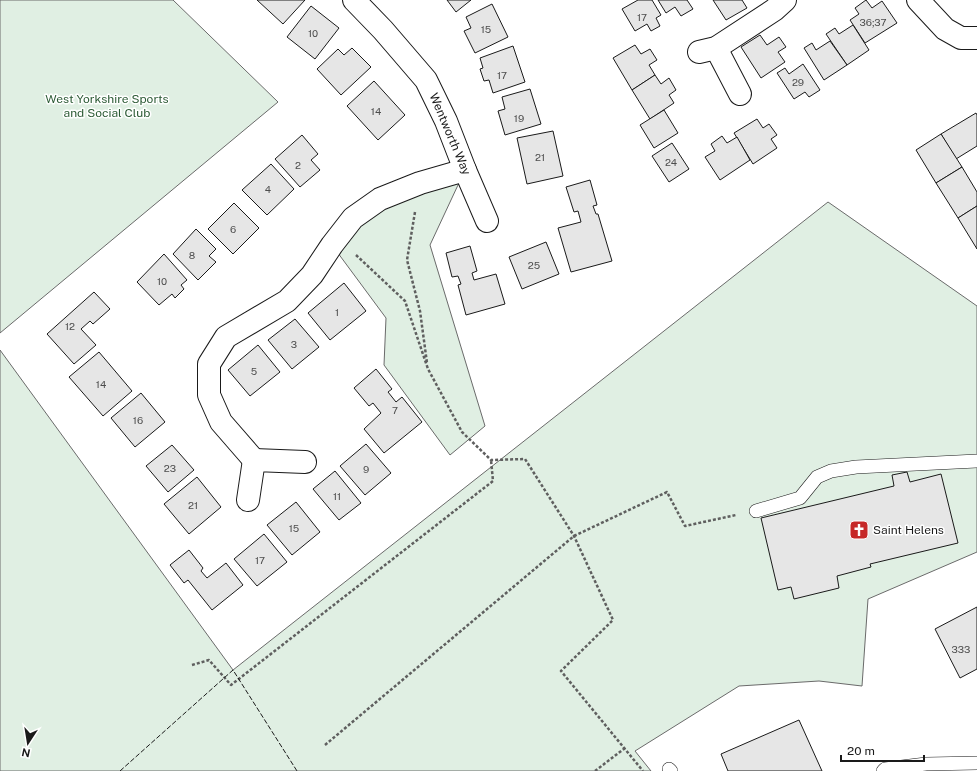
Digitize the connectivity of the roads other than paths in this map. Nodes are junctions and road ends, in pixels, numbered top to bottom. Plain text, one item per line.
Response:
1 (354, 0) edge
2 (785, 0) edge
3 (918, 0) edge
4 (977, 38) edge
5 (740, 94) dead end
6 (465, 170) junction
7 (487, 221) dead end
8 (254, 460) junction
9 (977, 461) edge
10 (305, 462) dead end
11 (248, 500) dead end
12 (756, 511) road end
13 (977, 763) edge
14 (883, 771) edge

1 - 6 street, Wentworth Way
2 - 5 street
3 - 4 street
6 - 7 street, Wentworth Way
6 - 8 street
8 - 10 street
8 - 11 street
9 - 12 lane
13 - 14 lane

